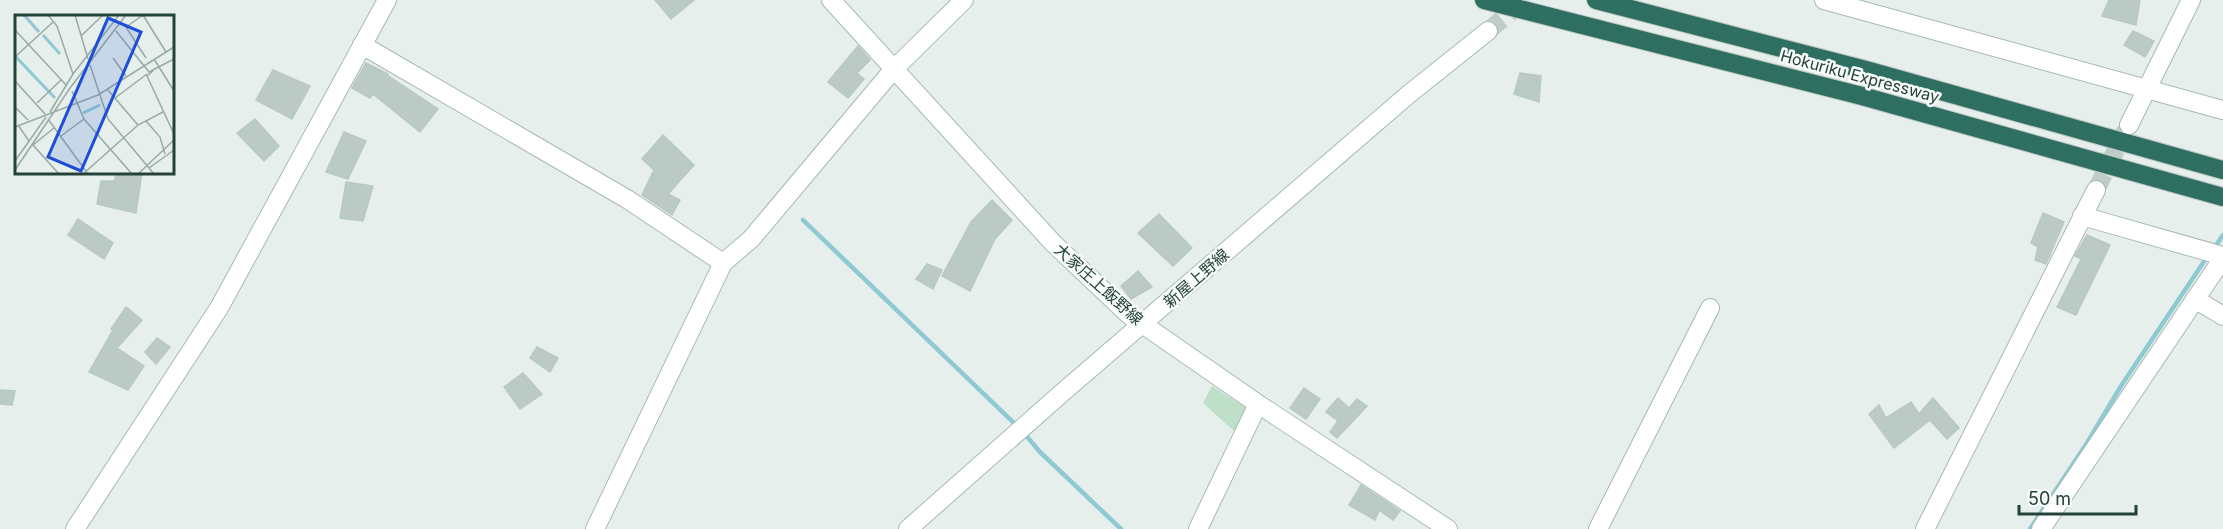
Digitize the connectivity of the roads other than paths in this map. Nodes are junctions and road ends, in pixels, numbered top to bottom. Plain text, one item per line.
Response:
1 (387, 0) edge
2 (831, 0) edge
3 (964, 0) edge
4 (1484, 0) edge
5 (1596, 0) edge
6 (1824, 0) edge
7 (2191, 0) edge
8 (1488, 31) tunnel mouth
9 (362, 45) junction
10 (893, 70) junction
11 (2148, 88) junction
12 (2223, 110) edge
13 (2129, 125) tunnel mouth
14 (2223, 170) edge
15 (2096, 190) tunnel mouth
16 (2223, 197) edge
17 (2082, 216) junction
18 (2223, 257) edge
19 (723, 263) junction
20 (2195, 299) junction
21 (1710, 308) dead end
22 (2223, 316) edge
23 (1143, 324) junction
24 (1258, 404) junction
25 (1930, 527) edge
26 (75, 529) edge
27 (595, 529) edge
28 (908, 529) edge
29 (1198, 529) edge
30 (1448, 529) edge
31 (1598, 529) edge
32 (2041, 529) edge

1 - 9 street
2 - 10 street, 大家庄上飯野線
3 - 10 street
4 - 16 highway, Hokuriku Expressway
5 - 14 highway, Hokuriku Expressway
6 - 11 street
7 - 11 street
8 - 23 street, 新屋上野線
9 - 19 street
9 - 26 street
10 - 19 street
10 - 23 street, 大家庄上飯野線
11 - 12 street
11 - 13 street
15 - 17 street
17 - 18 street
17 - 25 street
18 - 20 street
19 - 27 street
20 - 22 street
20 - 32 street
21 - 31 street
23 - 24 street, 大家庄上飯野線
23 - 28 street, 新屋上野線
24 - 29 street
24 - 30 street, 大家庄上飯野線

